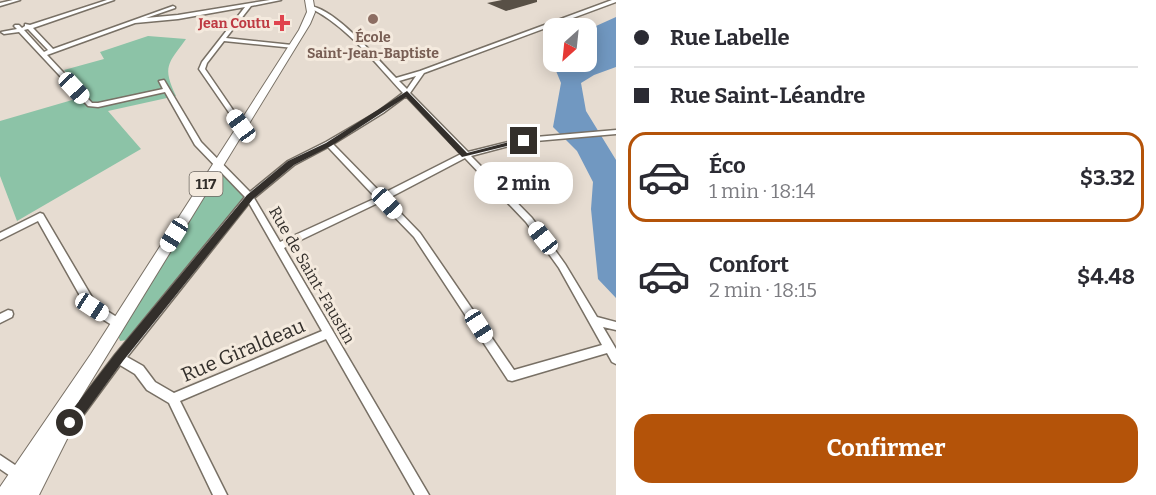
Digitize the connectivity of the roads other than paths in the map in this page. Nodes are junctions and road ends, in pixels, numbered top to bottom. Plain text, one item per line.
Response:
1 (18, 0) edge
2 (98, 0) edge
3 (112, 0) edge
4 (170, 0) edge
5 (241, 0) edge
6 (279, 0) edge
7 (616, 0) edge
8 (310, 4) edge
9 (0, 5) edge
10 (247, 5) junction
11 (173, 7) junction
12 (178, 17) junction
13 (135, 21) junction
14 (27, 25) junction
15 (18, 28) junction
16 (2, 32) edge
17 (223, 39) junction
18 (292, 47) junction
19 (52, 51) junction
20 (43, 54) junction
21 (422, 72) junction
22 (395, 80) junction
23 (407, 93) junction
24 (241, 126) junction
25 (616, 133) edge
26 (329, 144) junction
27 (465, 155) junction
28 (219, 164) junction
29 (250, 197) junction
30 (382, 198) junction
31 (0, 237) edge
32 (279, 246) junction
33 (594, 321) junction
34 (119, 324) junction
35 (616, 326) edge
36 (328, 333) junction
37 (609, 348) junction
38 (119, 358) junction
39 (97, 359) junction
40 (616, 359) edge
41 (173, 399) junction
42 (58, 439) junction
43 (0, 461) edge
44 (19, 476) junction
45 (6, 495) edge
46 (28, 495) edge
47 (220, 495) edge
48 (422, 495) edge

1 - 9 street
2 - 14 street
3 - 14 street
4 - 11 street
5 - 10 street
6 - 10 street
7 - 21 street
8 - 18 main road, 117
8 - 22 street
10 - 12 street
10 - 17 street
11 - 12 street
11 - 13 street
12 - 13 street
13 - 19 street
14 - 15 street
14 - 19 street
15 - 16 street
15 - 20 street
17 - 18 street
17 - 24 street
18 - 24 main road, 117
19 - 20 street
20 - 28 street, Rue de Saint-Faustin
21 - 22 street
21 - 23 street
22 - 23 street
23 - 26 street
23 - 27 street
24 - 28 main road, 117
25 - 27 street
26 - 29 street
26 - 30 street
27 - 30 street
27 - 33 street
28 - 29 street, Rue de Saint-Faustin
28 - 34 main road, 117
29 - 32 street, Rue de Saint-Faustin
29 - 38 street
30 - 32 street
30 - 37 street
31 - 34 street
32 - 36 street, Rue de Saint-Faustin
33 - 35 street
33 - 37 street
34 - 39 main road, 117
36 - 41 street, Rue Giraldeau
36 - 48 street, Rue de Saint-Faustin
37 - 40 street
38 - 41 street
38 - 42 street
39 - 42 main road, 117
39 - 44 main road, 117
41 - 47 street
42 - 46 main road, 117
43 - 44 street
44 - 45 main road, 117

